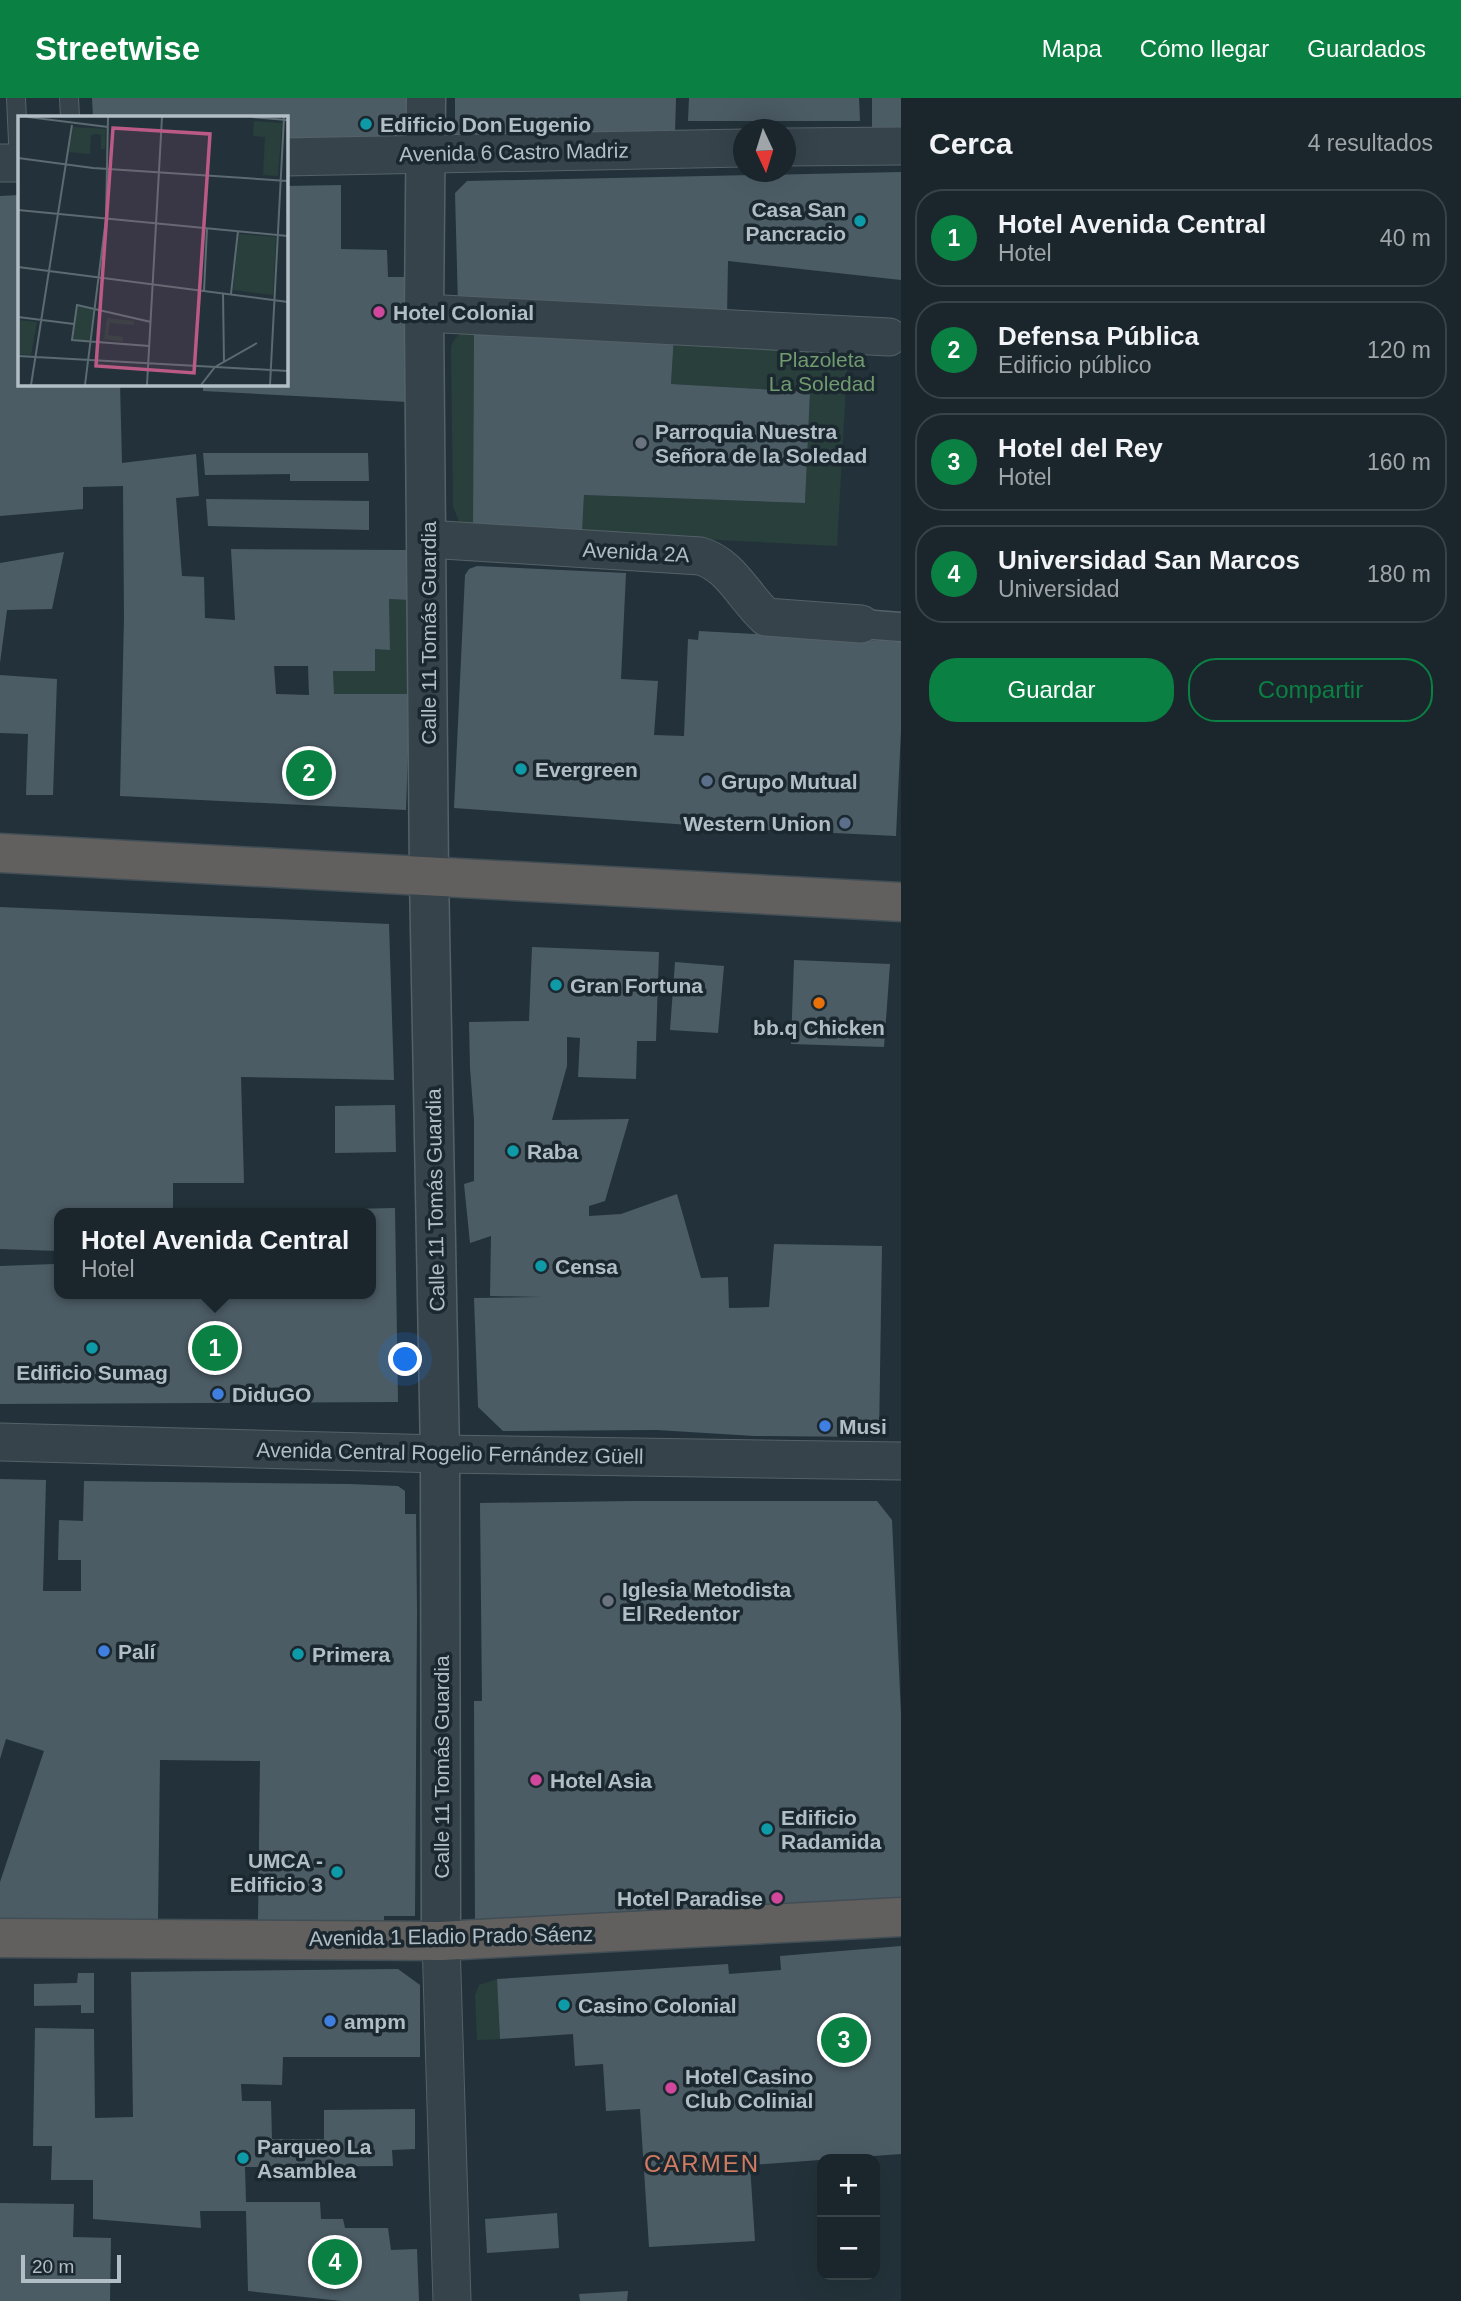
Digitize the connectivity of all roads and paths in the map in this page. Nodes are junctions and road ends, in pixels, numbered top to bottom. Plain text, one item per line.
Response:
1 (16, 98) edge
2 (69, 98) edge
3 (426, 98) edge
4 (70, 116) edge
5 (18, 141) edge
6 (901, 145) edge
7 (796, 147) edge
8 (733, 148) edge
9 (427, 153) junction
10 (287, 157) edge
11 (0, 163) edge
12 (18, 163) edge
13 (425, 313) junction
14 (895, 332) edge
15 (427, 540) junction
16 (861, 624) joint
17 (901, 627) edge
18 (0, 853) edge
19 (429, 876) junction
20 (901, 902) edge
21 (0, 1442) edge
22 (440, 1454) junction
23 (901, 1461) edge
24 (901, 1917) edge
25 (0, 1938) edge
26 (441, 1941) junction
27 (452, 2301) edge

1 - 5 lane
2 - 4 lane
3 - 9 street, Calle 11 Tomás Guardia
6 - 7 street
8 - 9 street, Avenida 6 Castro Madriz
9 - 10 street, Avenida 6 Castro Madriz
9 - 13 street, Calle 11 Tomás Guardia
11 - 12 street
13 - 14 street
13 - 15 street, Calle 11 Tomás Guardia
15 - 16 street, Avenida 2A
15 - 19 street, Calle 11 Tomás Guardia
16 - 17 street, Avenida 2A
18 - 19 highway
19 - 20 highway
19 - 22 street, Calle 11 Tomás Guardia
21 - 22 street, Avenida Central Rogelio Fernández Güell
22 - 23 street, Avenida Central Rogelio Fernández Güell
22 - 26 street, Calle 11 Tomás Guardia
24 - 26 highway, Avenida 1 Eladio Prado Sáenz
25 - 26 highway, Avenida 1 Eladio Prado Sáenz
26 - 27 street, Calle 11 Tomás Guardia

